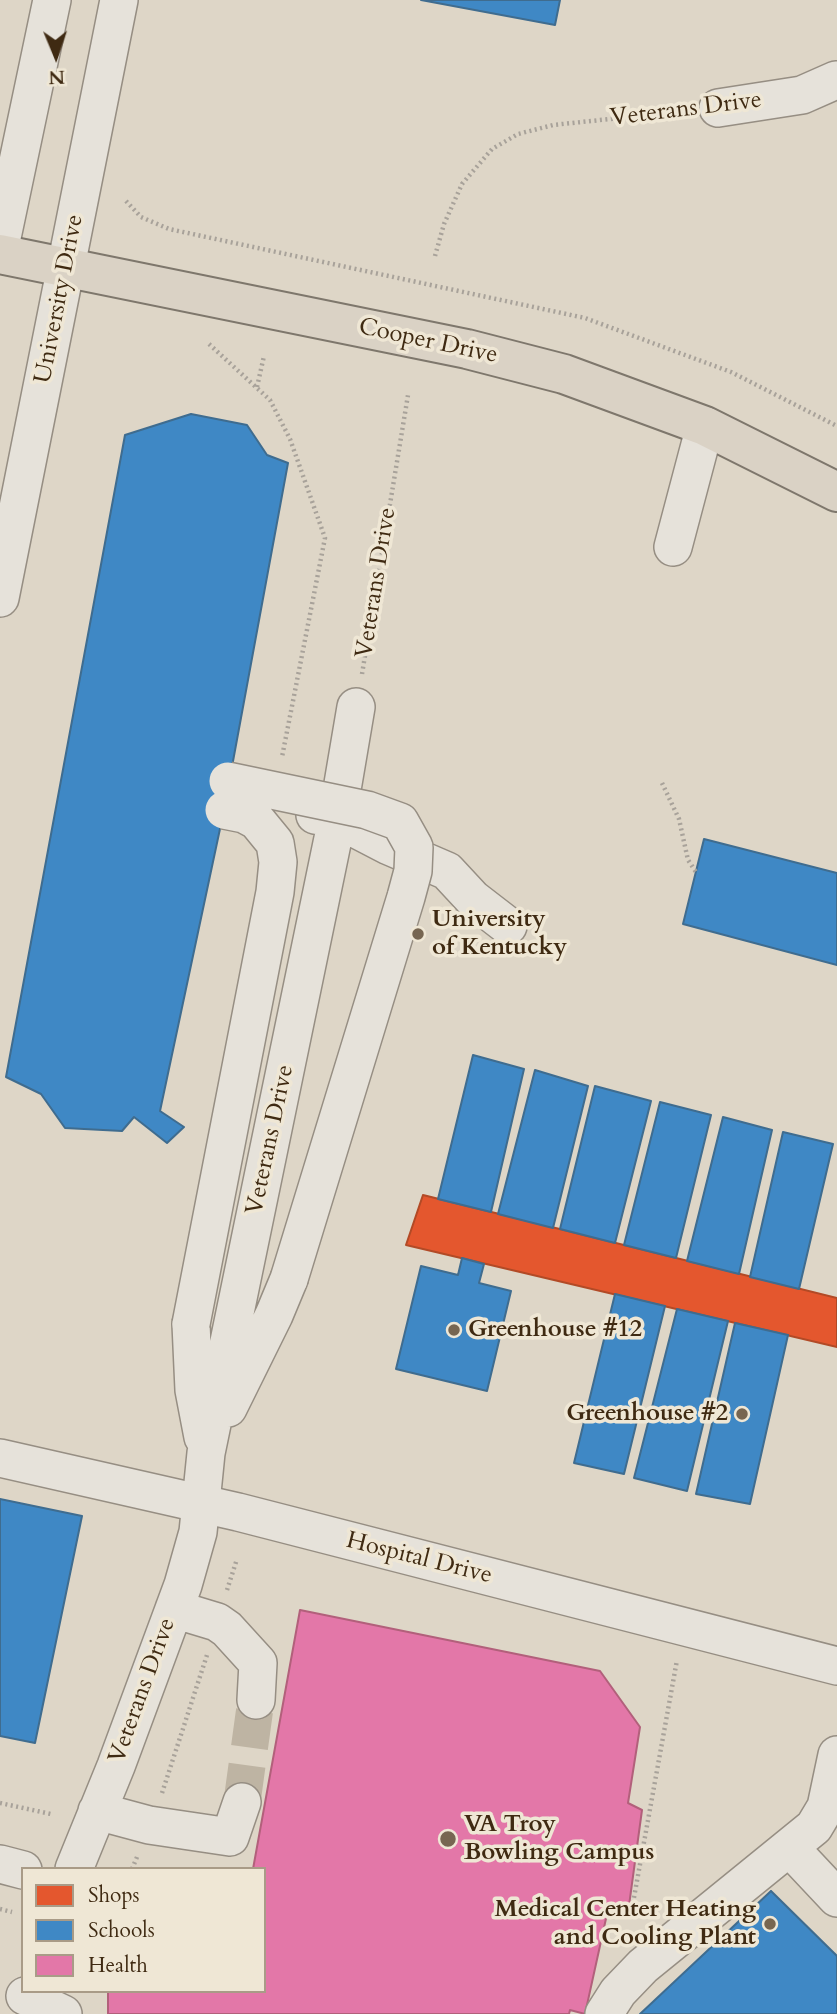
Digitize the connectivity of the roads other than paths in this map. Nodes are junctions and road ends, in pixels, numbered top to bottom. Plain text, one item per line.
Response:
1 (52, 0) edge
2 (119, 0) edge
3 (836, 80) edge
4 (718, 108) road end
5 (0, 247) edge
6 (0, 254) edge
7 (67, 267) junction
8 (705, 426) junction
9 (837, 492) edge
10 (673, 547) dead end
11 (0, 598) edge
12 (356, 707) road end
13 (226, 796) junction
14 (337, 819) junction
15 (508, 926) dead end
16 (206, 1453) junction
17 (0, 1458) edge
18 (202, 1504) junction
19 (174, 1609) junction
20 (837, 1665) edge
21 (256, 1700) tunnel mouth
22 (837, 1755) edge
23 (242, 1802) tunnel mouth
24 (97, 1811) junction
25 (790, 1848) junction
26 (0, 1864) edge
27 (75, 1867) edge
28 (21, 1869) edge
29 (837, 1898) edge
30 (23, 2000) edge
31 (63, 2014) edge
32 (604, 2014) edge

1 - 5 street
2 - 7 street, University Drive
3 - 4 street, Veterans Drive
6 - 7 main road, Cooper Drive
7 - 8 main road, Cooper Drive
7 - 11 street, University Drive
8 - 9 main road, Cooper Drive
8 - 10 street
12 - 14 street, Veterans Drive
13 - 14 street
13 - 16 street, bridge
13 - 16 street, bridge
14 - 15 street
14 - 16 street, Veterans Drive
16 - 18 street, Veterans Drive
17 - 18 street, Hospital Drive
18 - 19 street, Veterans Drive
18 - 20 street, Hospital Drive
19 - 21 street
19 - 24 street, Veterans Drive
22 - 25 street
23 - 24 street
24 - 27 street, Veterans Drive
25 - 29 street
25 - 32 street
26 - 28 street
30 - 31 street

